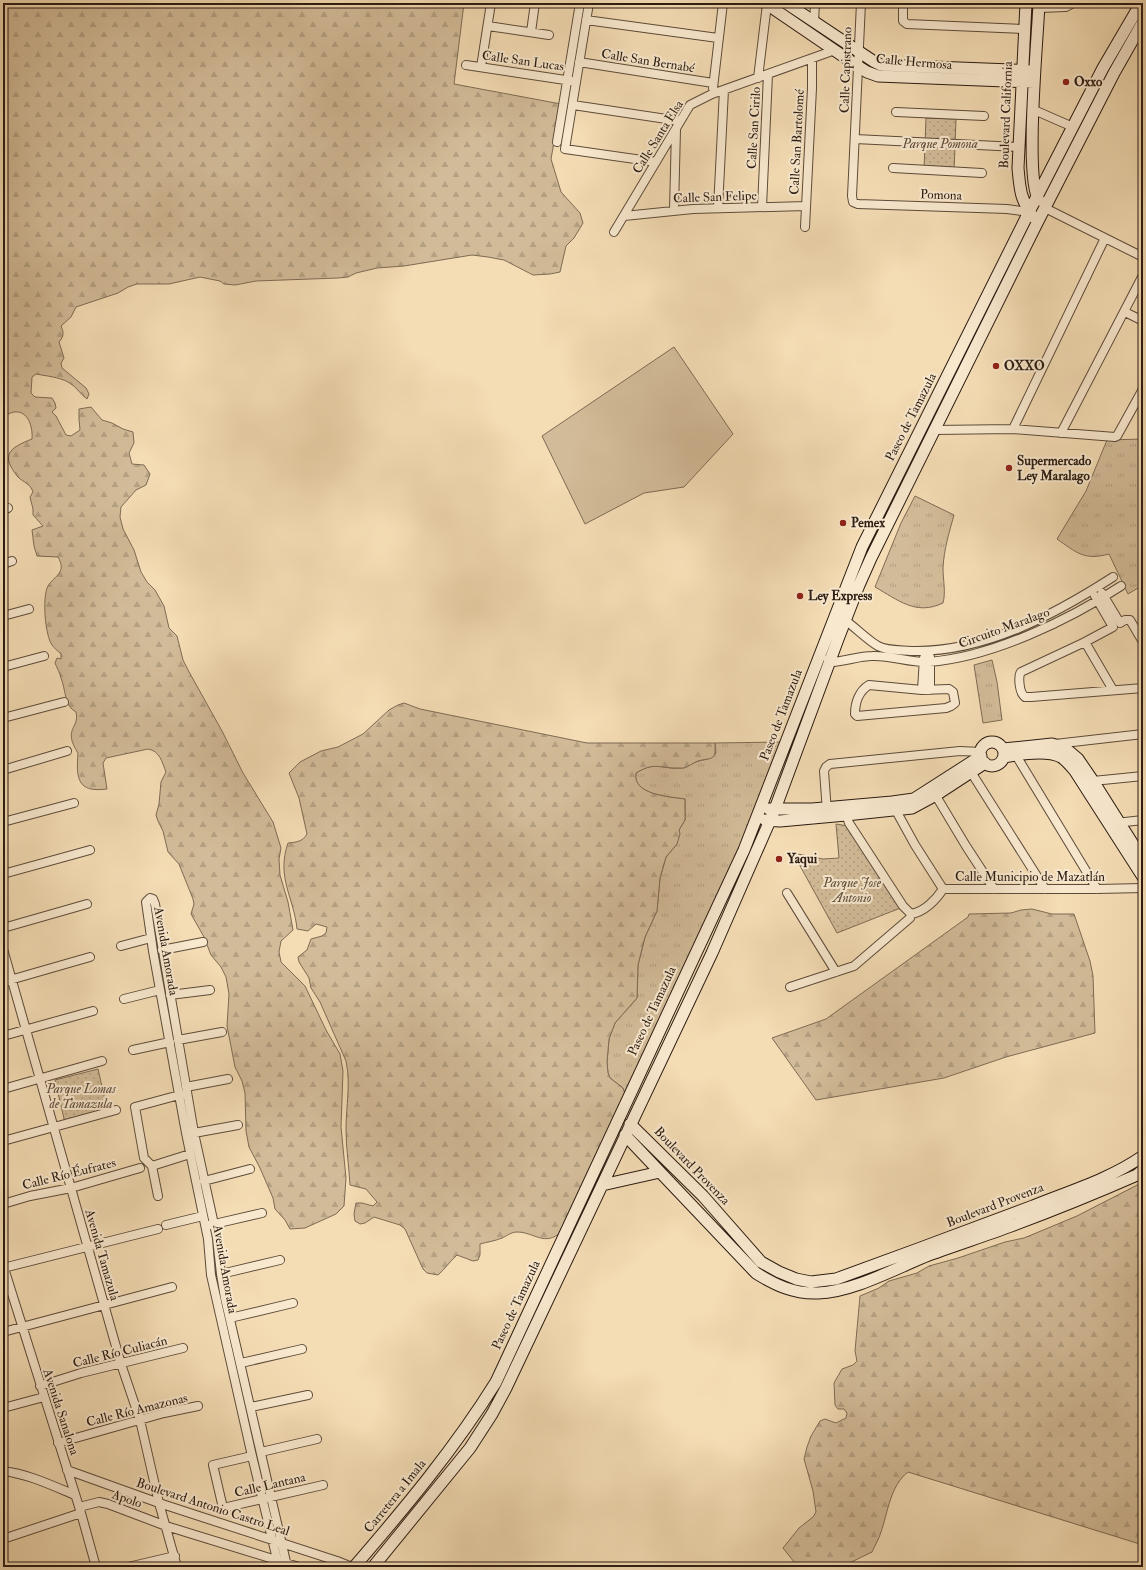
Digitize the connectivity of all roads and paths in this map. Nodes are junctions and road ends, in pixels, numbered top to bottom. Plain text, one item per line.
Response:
1 (491, 3) edge
2 (535, 3) edge
3 (580, 3) edge
4 (588, 3) edge
5 (723, 3) edge
6 (786, 3) edge
7 (815, 3) edge
8 (861, 3) edge
9 (904, 3) edge
10 (1026, 3) edge
11 (1073, 3) edge
12 (1141, 3) edge
13 (766, 4) edge
14 (1039, 5) edge
15 (586, 20) junction
16 (814, 22) junction
17 (1143, 22) edge
18 (488, 26) junction
19 (1024, 29) junction
20 (531, 32) junction
21 (549, 34) dead end
22 (718, 38) junction
23 (835, 50) junction
24 (859, 52) junction
25 (812, 59) junction
26 (579, 62) junction
27 (466, 65) dead end
28 (481, 67) junction
29 (859, 67) junction
30 (1022, 71) junction
31 (1034, 71) junction
32 (768, 74) junction
33 (758, 78) junction
34 (572, 81) junction
35 (1021, 82) junction
36 (1034, 82) junction
37 (713, 83) junction
38 (724, 90) junction
39 (712, 94) junction
40 (572, 105) junction
41 (1034, 110) junction
42 (896, 112) dead end
43 (984, 116) dead end
44 (678, 124) junction
45 (1073, 127) junction
46 (855, 139) junction
47 (557, 142) dead end
48 (1018, 147) junction
49 (656, 162) junction
50 (893, 168) dead end
51 (982, 173) dead end
52 (1037, 198) junction
53 (853, 202) joint
54 (806, 206) junction
55 (762, 207) junction
56 (718, 208) junction
57 (1046, 208) junction
58 (674, 210) junction
59 (1029, 212) junction
60 (624, 216) junction
61 (1037, 223) junction
62 (805, 227) dead end
63 (614, 232) dead end
64 (1105, 238) junction
65 (1143, 257) edge
66 (1143, 276) edge
67 (1125, 312) junction
68 (1143, 321) edge
69 (1143, 389) edge
70 (939, 394) junction
71 (950, 399) junction
72 (1013, 429) junction
73 (934, 430) junction
74 (1061, 433) junction
75 (874, 519) junction
76 (871, 558) junction
77 (12, 561) dead end
78 (3, 564) edge
79 (1113, 577) dead end
80 (1121, 586) dead end
81 (1095, 589) junction
82 (1101, 599) junction
83 (28, 609) dead end
84 (835, 612) junction
85 (3, 616) edge
86 (846, 620) junction
87 (1116, 625) junction
88 (987, 639) junction
89 (874, 642) junction
90 (1085, 642) junction
91 (1143, 642) edge
92 (967, 645) junction
93 (991, 648) junction
94 (821, 650) junction
95 (927, 651) junction
96 (897, 654) junction
97 (970, 655) junction
98 (44, 656) dead end
99 (870, 656) junction
100 (830, 662) junction
101 (927, 662) junction
102 (3, 667) edge
103 (1143, 688) edge
104 (926, 690) junction
105 (1113, 690) junction
106 (64, 702) dead end
107 (3, 718) edge
108 (1143, 734) edge
109 (1052, 744) junction
110 (67, 751) dead end
111 (1009, 752) junction
112 (982, 757) junction
113 (3, 770) edge
114 (971, 772) junction
115 (1143, 776) edge
116 (1092, 781) junction
117 (934, 792) junction
118 (74, 803) dead end
119 (894, 806) junction
120 (761, 808) junction
121 (775, 809) junction
122 (845, 810) junction
123 (827, 812) junction
124 (756, 820) junction
125 (770, 820) junction
126 (1143, 820) edge
127 (3, 822) edge
128 (1114, 824) junction
129 (90, 850) dead end
130 (1143, 860) edge
131 (3, 874) edge
132 (1143, 878) edge
133 (1143, 888) edge
134 (943, 889) junction
135 (994, 889) junction
136 (1045, 889) junction
137 (1097, 889) junction
138 (787, 893) dead end
139 (87, 904) dead end
140 (911, 914) junction
141 (3, 928) edge
142 (151, 938) junction
143 (203, 942) dead end
144 (121, 946) dead end
145 (3, 949) edge
146 (162, 950) junction
147 (90, 957) dead end
148 (164, 961) junction
149 (155, 962) junction
150 (836, 972) junction
151 (12, 980) junction
152 (3, 982) edge
153 (790, 987) dead end
154 (160, 990) junction
155 (210, 990) dead end
156 (170, 995) junction
157 (124, 999) dead end
158 (93, 1011) dead end
159 (26, 1030) junction
160 (222, 1032) dead end
161 (3, 1036) edge
162 (174, 1041) junction
163 (133, 1050) dead end
164 (102, 1061) dead end
165 (40, 1079) junction
166 (228, 1079) dead end
167 (3, 1089) edge
168 (184, 1091) junction
169 (116, 1110) dead end
170 (630, 1124) junction
171 (238, 1125) dead end
172 (54, 1128) junction
173 (194, 1133) junction
174 (625, 1135) junction
175 (3, 1141) edge
176 (190, 1154) junction
177 (1143, 1156) edge
178 (152, 1166) junction
179 (140, 1168) dead end
180 (250, 1169) dead end
181 (1143, 1170) edge
182 (660, 1172) junction
183 (1096, 1180) junction
184 (204, 1181) junction
185 (602, 1185) junction
186 (71, 1188) junction
187 (1101, 1191) junction
188 (158, 1196) dead end
189 (3, 1204) edge
190 (262, 1213) dead end
191 (203, 1216) junction
192 (214, 1224) junction
193 (166, 1225) dead end
194 (205, 1226) junction
195 (158, 1229) dead end
196 (732, 1229) junction
197 (722, 1238) junction
198 (87, 1247) junction
199 (907, 1259) junction
200 (280, 1260) dead end
201 (3, 1267) edge
202 (221, 1274) junction
203 (172, 1286) dead end
204 (293, 1304) dead end
205 (105, 1305) junction
206 (230, 1318) junction
207 (22, 1328) junction
208 (3, 1332) edge
209 (233, 1334) junction
210 (225, 1336) junction
211 (183, 1348) dead end
212 (302, 1349) dead end
213 (241, 1363) junction
214 (121, 1364) junction
215 (40, 1386) junction
216 (308, 1395) dead end
217 (44, 1397) junction
218 (198, 1406) dead end
219 (3, 1408) edge
220 (251, 1408) junction
221 (140, 1420) junction
222 (317, 1439) dead end
223 (456, 1442) joint
224 (58, 1443) junction
225 (261, 1452) junction
226 (252, 1456) junction
227 (67, 1470) junction
228 (3, 1471) edge
229 (323, 1485) dead end
230 (75, 1495) junction
231 (272, 1497) junction
232 (262, 1499) junction
233 (159, 1503) junction
234 (80, 1510) junction
235 (276, 1514) junction
236 (267, 1515) junction
237 (166, 1526) junction
238 (3, 1539) edge
239 (272, 1539) junction
240 (282, 1542) junction
241 (175, 1556) junction
242 (277, 1559) junction
243 (286, 1562) junction
244 (96, 1567) edge
245 (128, 1567) edge
246 (178, 1567) edge
247 (299, 1567) edge
248 (353, 1567) edge
249 (373, 1567) edge

1 - 18 street
2 - 20 street
3 - 34 street
4 - 15 street
5 - 22 street
6 - 16 main road, Calle Hermosa
7 - 16 street
8 - 24 street, Calle Capistrano
9 - 19 street
10 - 19 main road, Boulevard California
11 - 14 street
12 - 45 main road, Paseo de Tamazula
13 - 23 main road, Calle Hermosa
13 - 33 street
14 - 31 main road, Boulevard California
15 - 22 street
15 - 26 street
16 - 24 main road, Calle Hermosa
17 - 57 main road, Paseo de Tamazula
18 - 20 street
18 - 28 street
19 - 30 main road, Boulevard California
20 - 21 street
22 - 37 street
23 - 25 street, Calle Santa Elsa
23 - 29 main road, Calle Hermosa
24 - 29 street, Calle Capistrano
24 - 30 main road, Calle Hermosa
25 - 32 street, Calle Santa Elsa
25 - 54 street, Calle San Bartolomé
26 - 34 street
26 - 37 street, Calle San Bernabé
27 - 28 street, Calle San Lucas
28 - 34 street, Calle San Lucas
29 - 35 main road, Calle Hermosa
29 - 46 street, Calle Capistrano
30 - 31 main road, Calle Hermosa
30 - 35 main road, Boulevard California
31 - 36 main road, Boulevard California
32 - 33 street, Calle Santa Elsa
32 - 55 street, Calle San Cirilo
33 - 38 street, Calle Santa Elsa
34 - 40 street
34 - 47 street
35 - 36 main road, Calle Hermosa
35 - 48 main road, Boulevard California
36 - 41 main road, Boulevard California
37 - 39 street
38 - 39 street, Calle Santa Elsa
38 - 56 street
39 - 44 street, Calle Santa Elsa
40 - 44 street
40 - 49 street
41 - 45 street
41 - 52 main road, Boulevard California
42 - 43 street
44 - 49 street, Calle Santa Elsa
44 - 58 street
45 - 52 main road, Paseo de Tamazula
46 - 48 street
46 - 53 street, Calle Capistrano
48 - 59 main road, Boulevard California
49 - 60 street, Calle Santa Elsa
50 - 51 street
52 - 57 main road
52 - 59 main road, Paseo de Tamazula
53 - 59 street, Pomona
54 - 55 street, Calle San Felipe
54 - 62 street, Calle San Bartolomé
55 - 56 street, Calle San Felipe
56 - 58 street, Calle San Felipe
57 - 61 main road, Paseo de Tamazula
57 - 64 street
58 - 60 street, Calle San Felipe
59 - 61 main road, Boulevard California
59 - 70 main road, Paseo de Tamazula
60 - 63 street, Calle Santa Elsa
61 - 71 main road, Paseo de Tamazula
64 - 65 street
64 - 72 street
66 - 67 street
67 - 68 street
67 - 74 street
69 - 74 street
70 - 71 main road
70 - 75 main road, Paseo de Tamazula
71 - 73 main road, Paseo de Tamazula
72 - 73 street
72 - 74 street
73 - 76 main road, Paseo de Tamazula
75 - 76 main road
75 - 84 main road, Paseo de Tamazula
76 - 86 main road, Paseo de Tamazula
77 - 78 street
79 - 81 street, Circuito Maralago
80 - 82 street, Circuito Maralago
81 - 82 street
81 - 88 street, Circuito Maralago
82 - 87 street
82 - 93 street, Circuito Maralago
83 - 85 street
84 - 86 street, Circuito Maralago
84 - 94 main road, Paseo de Tamazula
86 - 89 street, Circuito Maralago
86 - 100 main road, Paseo de Tamazula
87 - 90 street
87 - 91 street
88 - 92 street, Circuito Maralago
88 - 93 street
89 - 96 street, Circuito Maralago
89 - 99 street
90 - 105 street
90 - 105 street
92 - 95 street, Circuito Maralago
92 - 97 street
93 - 97 street, Circuito Maralago
94 - 100 street
94 - 120 main road, Paseo de Tamazula
95 - 96 street, Circuito Maralago
95 - 101 street
96 - 99 street, Circuito Maralago
96 - 101 street, Circuito Maralago
97 - 101 street, Circuito Maralago
98 - 102 street
99 - 100 street, Circuito Maralago
100 - 121 main road, Paseo de Tamazula
101 - 104 street
103 - 105 street
104 - 104 street
106 - 107 street
108 - 109 street
109 - 111 main road
109 - 116 main road
110 - 113 street
111 - 112 main road
111 - 112 main road
111 - 128 main road
111 - 137 street
112 - 114 main road
112 - 117 main road
112 - 123 street
114 - 117 main road
114 - 136 street
115 - 116 street
116 - 128 main road
117 - 119 main road
117 - 135 street
118 - 127 street
119 - 122 main road
119 - 134 street
120 - 121 main road
120 - 124 main road, Paseo de Tamazula
121 - 123 main road
121 - 125 main road, Paseo de Tamazula
122 - 123 main road
122 - 140 street
123 - 125 main road
124 - 125 main road
124 - 223 main road, Paseo de Tamazula
125 - 170 main road, Paseo de Tamazula
126 - 128 street
128 - 130 main road
128 - 132 main road
129 - 131 street
133 - 137 street, Calle Municipio de Mazatlán
134 - 135 street, Calle Municipio de Mazatlán
134 - 140 street, Calle Municipio de Mazatlán
135 - 136 street, Calle Municipio de Mazatlán
136 - 137 street, Calle Municipio de Mazatlán
138 - 150 street
139 - 141 street
140 - 150 street, Calle Municipio de Mazatlán
142 - 144 street
142 - 146 street, Avenida Amorada
142 - 149 street, Avenida Amorada
143 - 146 street
145 - 151 street, Avenida Tamazula
146 - 148 street, Avenida Amorada
147 - 151 street
148 - 149 street
148 - 156 street, Avenida Amorada
149 - 154 street, Avenida Amorada
150 - 153 street, Calle Municipio de Mazatlán
151 - 152 street
151 - 159 street, Avenida Tamazula
154 - 157 street
154 - 162 street, Avenida Amorada
155 - 156 street
156 - 162 street, Avenida Amorada
158 - 159 street
159 - 161 street
159 - 165 street, Avenida Tamazula
160 - 162 street
162 - 163 street
162 - 168 street, Avenida Amorada
164 - 165 street
165 - 167 street
165 - 172 street, Avenida Tamazula
166 - 168 street
168 - 173 street, Avenida Amorada
168 - 176 street, Avenida Amorada
168 - 178 street
169 - 172 street
170 - 174 main road, Paseo de Tamazula
170 - 196 main road, Boulevard Provenza
171 - 173 street
172 - 175 street
172 - 186 street, Avenida Tamazula
173 - 184 street, Avenida Amorada
174 - 182 main road, Boulevard Provenza
174 - 185 main road, Paseo de Tamazula
176 - 178 street
176 - 191 street, Avenida Amorada
177 - 183 main road, Boulevard Provenza
178 - 188 street
179 - 186 street, Calle Río Éufrates
180 - 184 street
181 - 187 main road, Boulevard Provenza
182 - 185 main road, Boulevard Provenza
182 - 197 main road, Boulevard Provenza
183 - 187 main road
183 - 199 main road, Boulevard Provenza
184 - 192 street, Avenida Amorada
185 - 249 main road, Paseo de Tamazula
186 - 189 street, Calle Río Éufrates
186 - 198 street, Avenida Tamazula
187 - 199 main road, Boulevard Provenza
190 - 192 street
191 - 193 street
191 - 194 street, Avenida Amorada
192 - 194 street
192 - 202 street, Avenida Amorada
194 - 210 street, Avenida Amorada
195 - 198 street
196 - 197 main road
196 - 199 main road, Boulevard Provenza
197 - 199 main road, Boulevard Provenza
198 - 201 street
198 - 205 street, Avenida Tamazula
200 - 202 street
201 - 207 street, Avenida Sanalona
202 - 206 street, Avenida Amorada
203 - 205 street
204 - 206 street
205 - 207 street
205 - 214 street, Avenida Tamazula
206 - 209 street, Avenida Amorada
207 - 208 street
207 - 215 street, Avenida Sanalona
209 - 210 street
209 - 213 street, Avenida Amorada
210 - 226 street, Avenida Amorada
211 - 214 street, Calle Río Culiacán
212 - 213 street
213 - 220 street, Avenida Amorada
214 - 215 street, Calle Río Culiacán
214 - 221 street, Avenida Tamazula
215 - 217 street, Avenida Sanalona
216 - 220 street
217 - 219 street
217 - 224 street, Avenida Sanalona
218 - 221 street, Calle Río Amazonas
220 - 225 street, Avenida Amorada
221 - 224 street, Calle Río Amazonas
221 - 233 street, Avenida Tamazula
222 - 225 street
223 - 248 main road, Carretera a Imala
224 - 227 street, Avenida Sanalona
225 - 231 street, Avenida Amorada
226 - 232 street, Avenida Amorada
226 - 232 street, Calle Lantana
227 - 230 street, Avenida Sanalona
227 - 233 street, Boulevard Antonio Castro Leal
228 - 230 street
229 - 231 street, Calle Lantana
230 - 234 street, Avenida Sanalona
231 - 232 street, Calle Lantana
231 - 235 street, Avenida Amorada
232 - 236 street, Avenida Amorada
233 - 237 street, Avenida Tamazula
233 - 239 street, Boulevard Antonio Castro Leal
234 - 237 street, Apolo
234 - 238 street, Apolo
234 - 244 street, Avenida Sanalona
235 - 236 street
235 - 240 street, Avenida Amorada
236 - 239 street, Avenida Amorada
237 - 241 street, Avenida Tamazula
237 - 242 street
239 - 240 street, Boulevard Antonio Castro Leal
239 - 242 street, Avenida Amorada
240 - 243 street, Avenida Amorada
240 - 248 street, Boulevard Antonio Castro Leal
241 - 245 street
241 - 246 street, Avenida Tamazula
242 - 243 street
243 - 247 street

